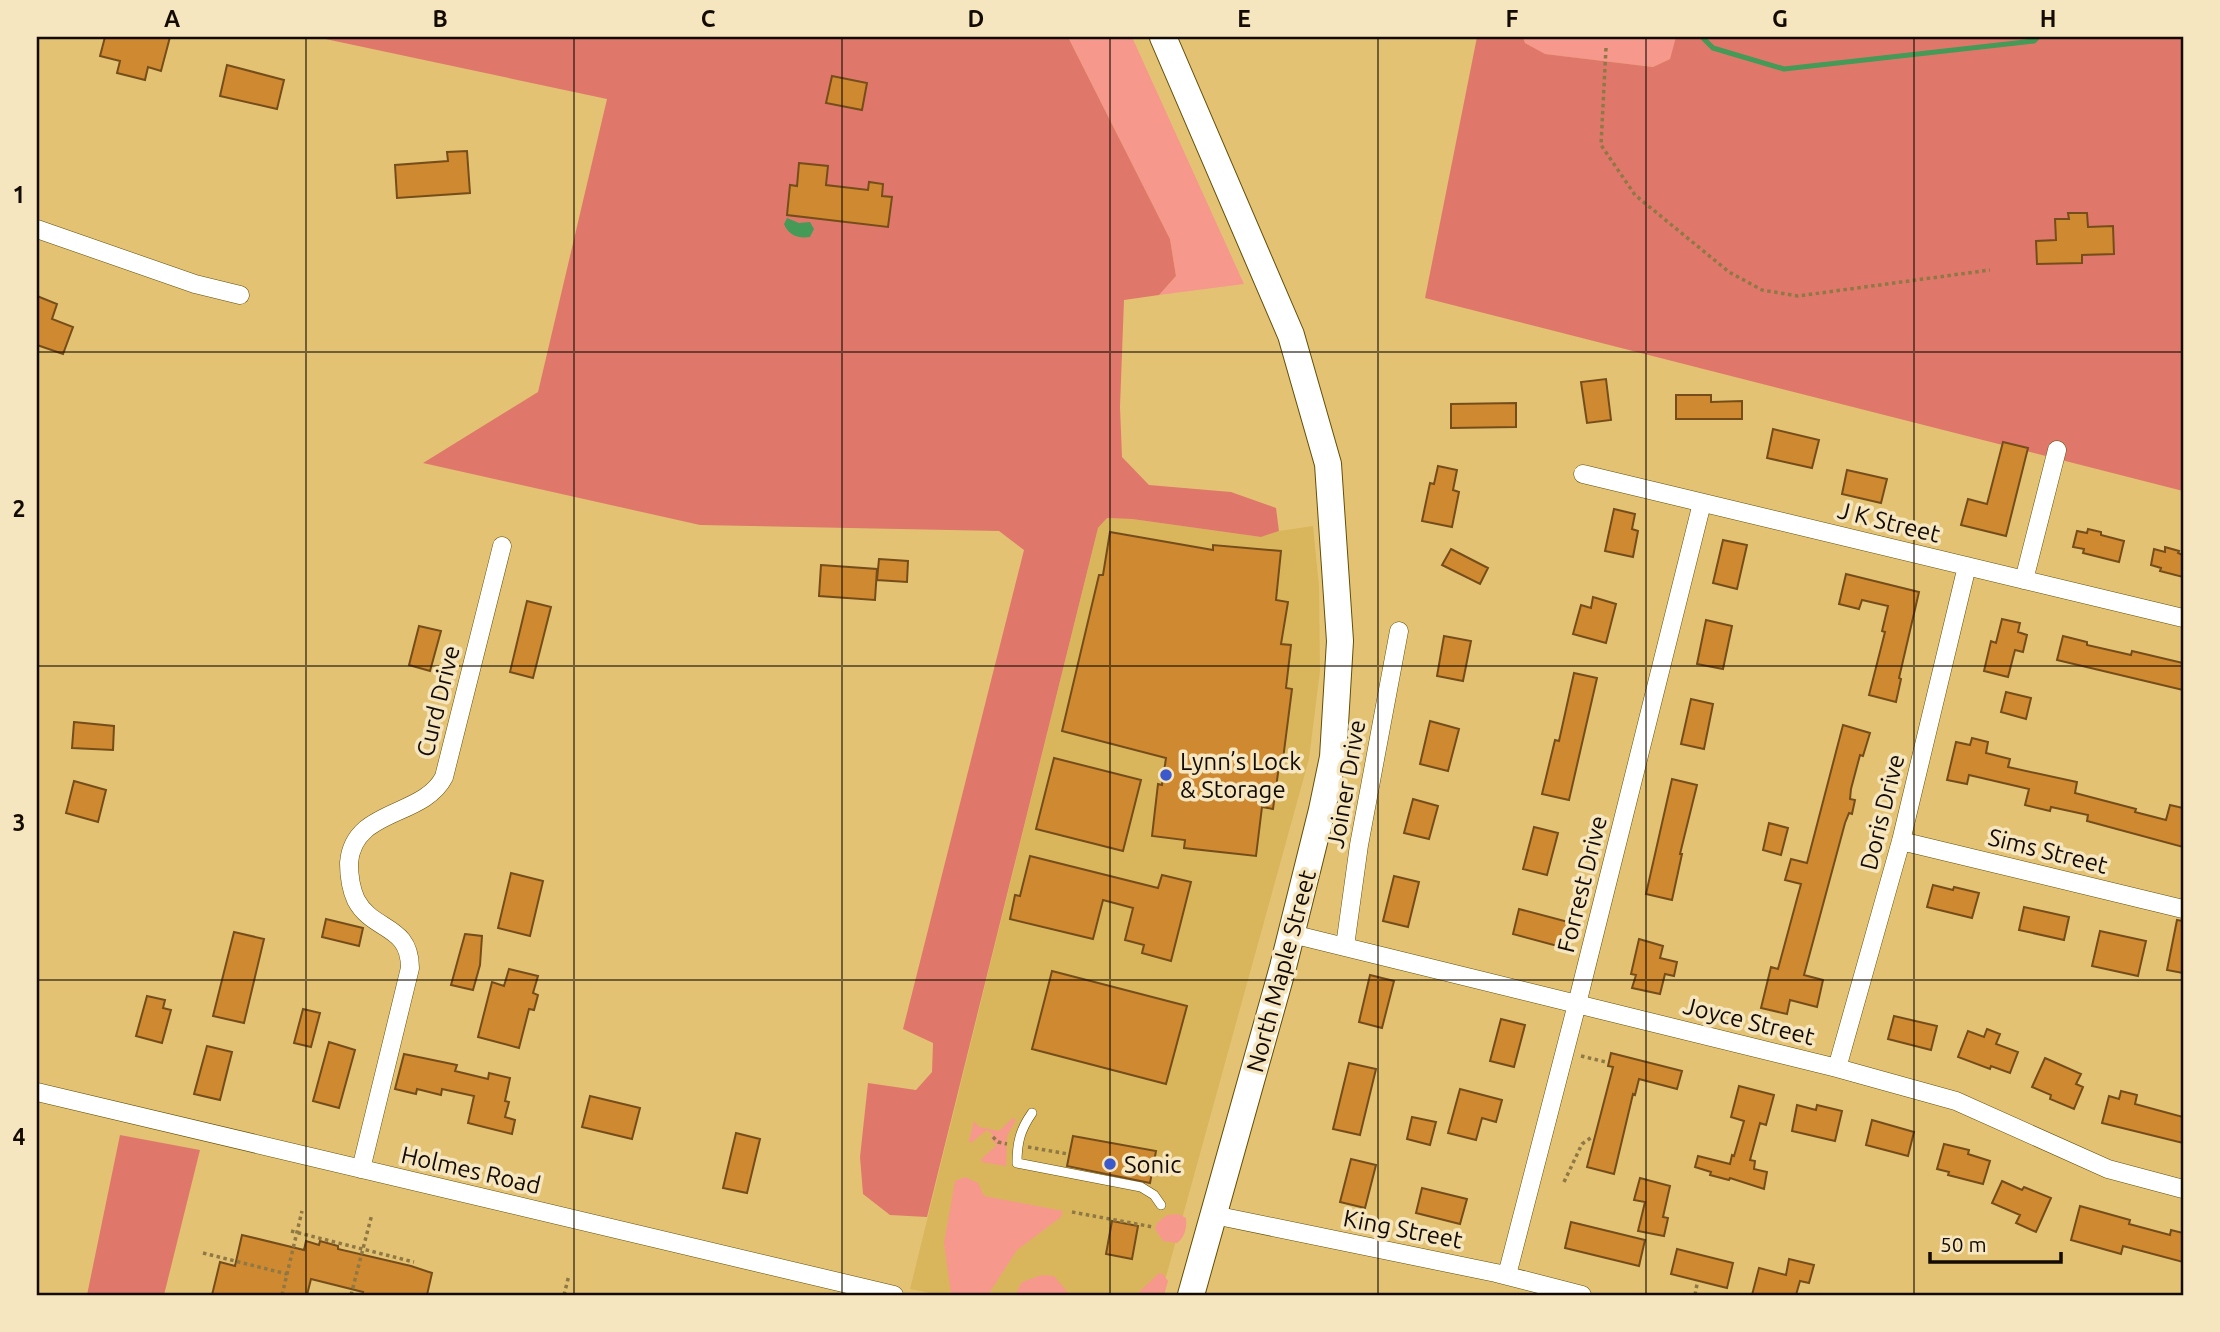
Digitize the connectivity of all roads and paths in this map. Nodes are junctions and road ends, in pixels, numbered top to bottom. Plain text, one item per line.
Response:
1 (1163, 37) edge
2 (1606, 48) dead end
3 (37, 229) edge
4 (1990, 270) dead end
5 (240, 295) dead end
6 (2057, 450) dead end
7 (1583, 474) dead end
8 (1702, 503) junction
9 (502, 545) dead end
10 (1967, 566) junction
11 (2024, 580) junction
12 (2183, 618) edge
13 (1399, 631) dead end
14 (1901, 841) junction
15 (2183, 909) edge
16 (1292, 934) junction
17 (1345, 946) junction
18 (1577, 1004) junction
19 (1565, 1052) junction
20 (1606, 1062) dead end
21 (1837, 1068) junction
22 (37, 1092) edge
23 (1032, 1113) dead end
24 (1592, 1137) dead end
25 (362, 1170) junction
26 (1564, 1182) dead end
27 (2183, 1189) edge
28 (1160, 1205) dead end
29 (302, 1211) dead end
30 (1072, 1212) dead end
31 (372, 1214) dead end
32 (1214, 1214) junction
33 (1153, 1227) dead end
34 (291, 1231) dead end
35 (297, 1233) junction
36 (363, 1249) junction
37 (203, 1253) dead end
38 (414, 1262) dead end
39 (287, 1274) junction
40 (569, 1275) dead end
41 (1507, 1275) junction
42 (1697, 1284) dead end
43 (282, 1295) edge
44 (351, 1295) edge
45 (564, 1295) edge
46 (894, 1295) edge
47 (1191, 1295) edge
48 (1582, 1295) edge
49 (1695, 1295) edge

1 - 16 main road, North Maple Street
2 - 4 path
3 - 5 street
6 - 11 street
7 - 8 street, J K Street
8 - 10 street, J K Street
8 - 18 street, Forrest Drive
9 - 25 street, Curd Drive
10 - 11 street, J K Street
10 - 14 street, Doris Drive
11 - 12 street, J K Street
13 - 17 street, Joiner Drive
14 - 15 street, Sims Street
14 - 21 street, Doris Drive
16 - 17 street, Joyce Street
16 - 32 main road, North Maple Street
17 - 18 street, Joyce Street
18 - 19 street, Forrest Drive
18 - 21 street, Joyce Street
19 - 20 path
19 - 41 street, Forrest Drive
21 - 27 street, Joyce Street
22 - 25 street, Holmes Road
23 - 28 lane
24 - 26 path
25 - 46 street, Holmes Road
29 - 35 path
30 - 33 path
31 - 36 path
32 - 41 street, King Street
32 - 47 main road, North Maple Street
34 - 35 path
35 - 36 path
35 - 39 path
36 - 38 path
36 - 44 path
37 - 39 path
39 - 43 path
40 - 45 path
41 - 48 street, King Street
42 - 49 path

